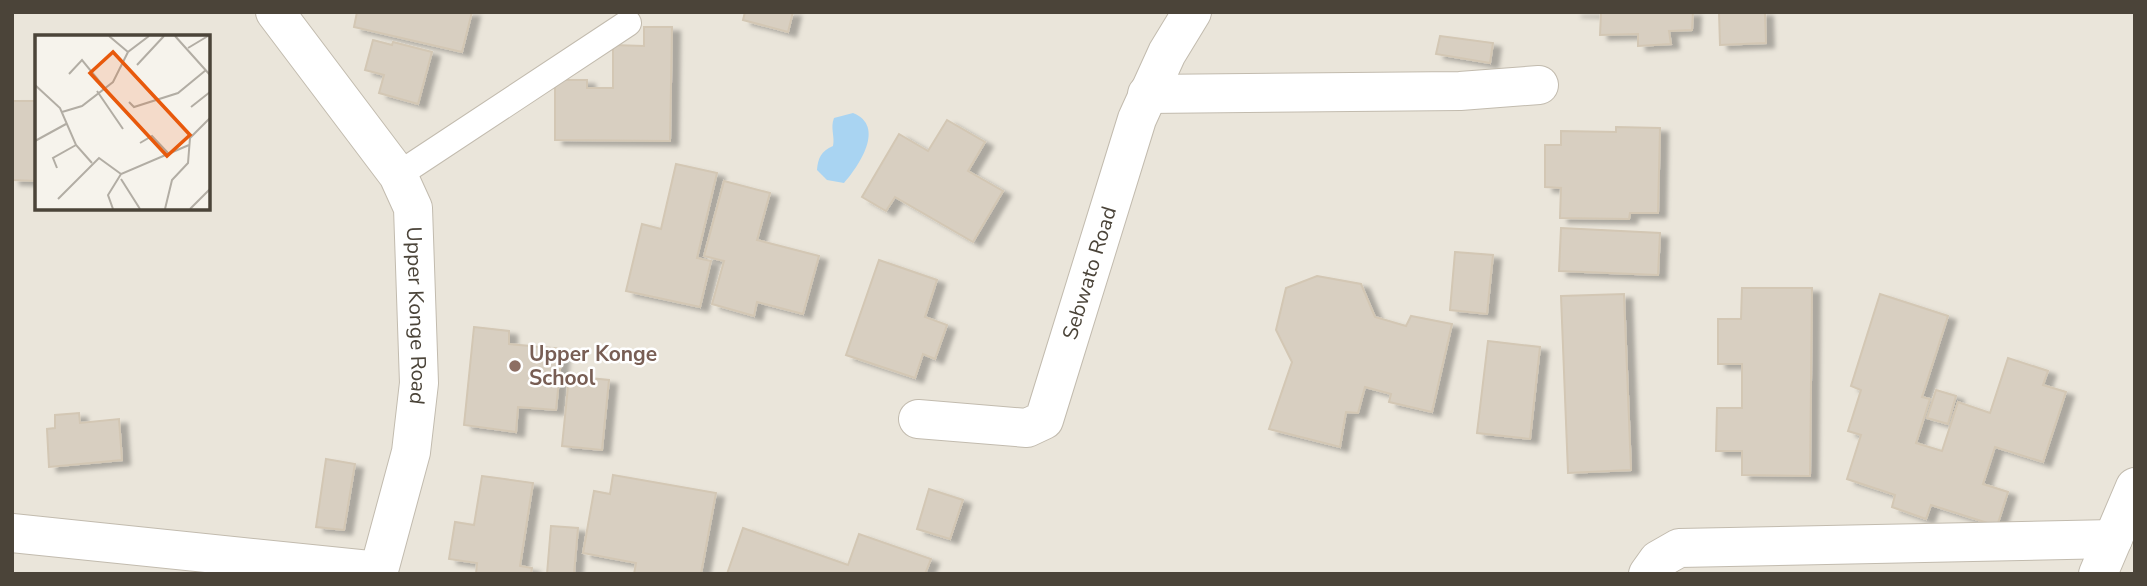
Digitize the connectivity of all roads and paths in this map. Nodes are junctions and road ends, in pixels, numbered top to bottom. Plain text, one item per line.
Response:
1 (275, 12) edge
2 (1192, 12) edge
3 (628, 23) dead end
4 (1539, 85) dead end
5 (1147, 94) junction
6 (398, 175) junction
7 (918, 419) dead end
8 (2135, 487) edge
9 (12, 533) edge
10 (2113, 539) junction
11 (379, 572) edge
12 (1648, 574) edge
13 (2098, 574) edge

1 - 6 street, Upper Konge Road
2 - 5 street, Sebwato Road
3 - 6 lane
4 - 5 street
5 - 7 street, Sebwato Road
6 - 11 street, Upper Konge Road
8 - 10 street
9 - 11 street
10 - 12 street
10 - 13 street

